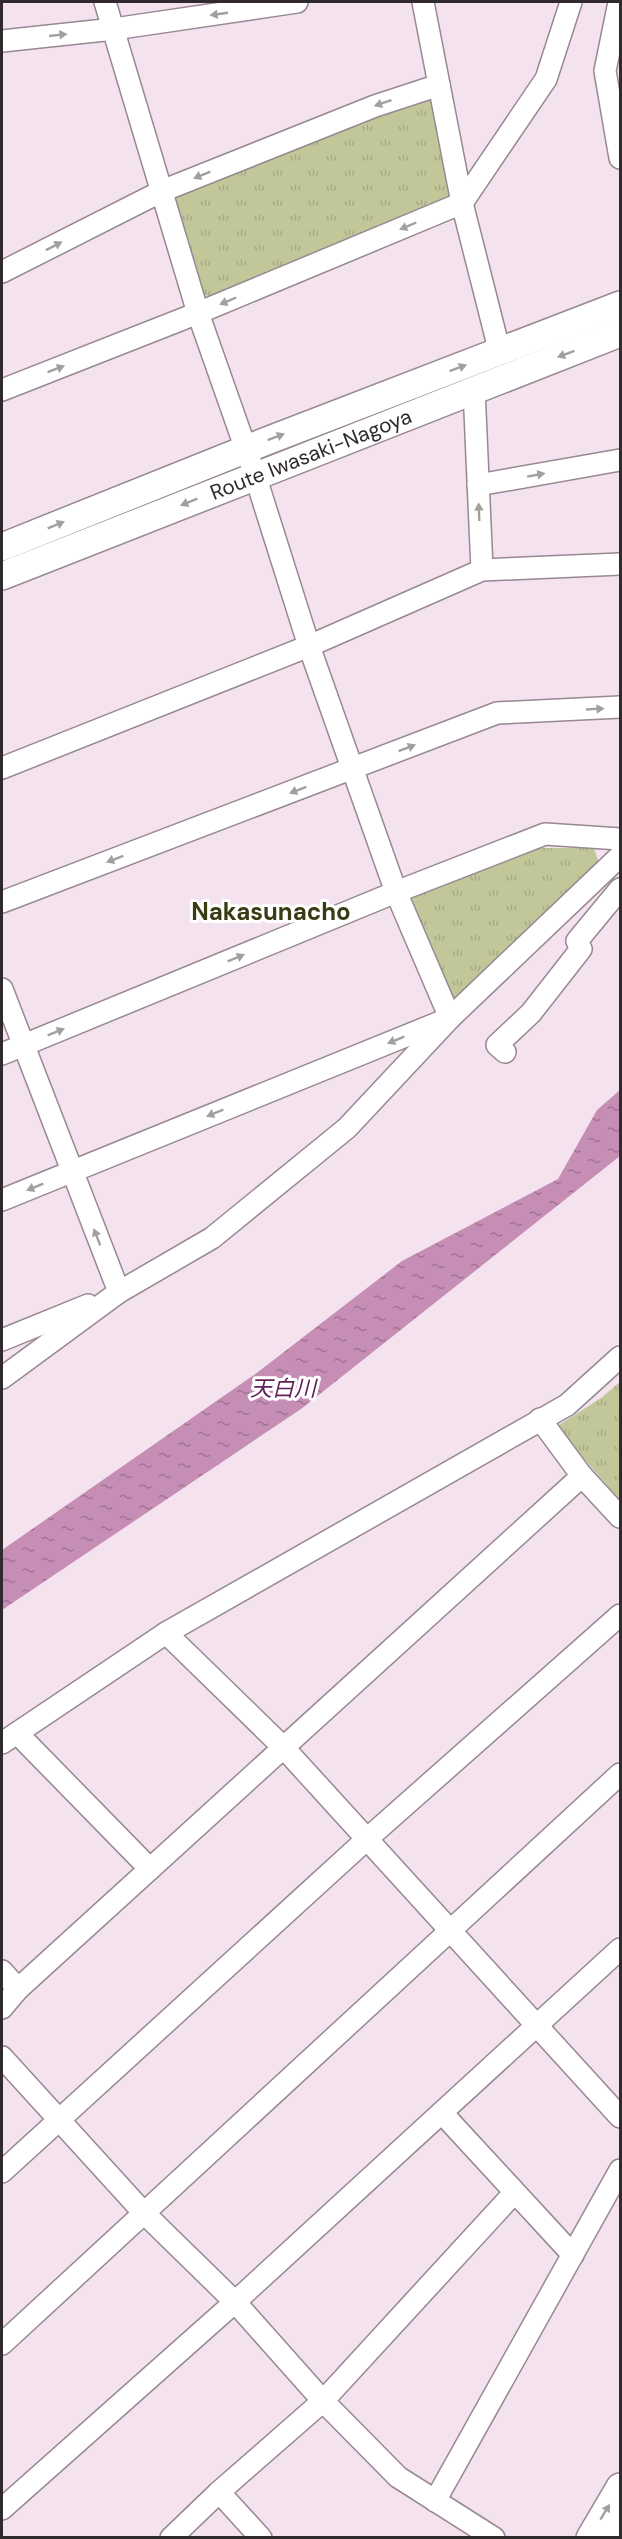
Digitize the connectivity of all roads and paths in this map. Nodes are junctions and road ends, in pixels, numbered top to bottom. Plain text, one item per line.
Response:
1 (105, 2) edge
2 (297, 2) edge
3 (423, 2) edge
4 (571, 2) edge
5 (620, 5) edge
6 (114, 29) junction
7 (2, 40) edge
8 (439, 85) junction
9 (621, 158) edge
10 (162, 191) junction
11 (462, 203) junction
12 (2, 272) edge
13 (621, 305) edge
14 (198, 313) junction
15 (621, 333) edge
16 (500, 352) junction
17 (474, 389) junction
18 (2, 390) edge
19 (245, 450) junction
20 (621, 460) edge
21 (255, 475) junction
22 (478, 485) junction
23 (2, 547) edge
24 (621, 564) edge
25 (482, 570) junction
26 (2, 576) edge
27 (309, 646) junction
28 (621, 707) edge
29 (2, 768) edge
30 (352, 769) junction
31 (621, 839) edge
32 (621, 856) edge
33 (621, 889) edge
34 (396, 892) junction
35 (2, 902) edge
36 (2, 990) edge
37 (450, 1018) junction
38 (23, 1045) junction
39 (505, 1052) dead end
40 (2, 1054) edge
41 (72, 1172) junction
42 (2, 1200) edge
43 (119, 1292) junction
44 (2, 1340) edge
45 (621, 1357) edge
46 (2, 1378) edge
47 (540, 1419) junction
48 (582, 1476) junction
49 (621, 1516) edge
50 (621, 1615) edge
51 (166, 1633) junction
52 (9, 1738) edge
53 (284, 1748) junction
54 (621, 1774) edge
55 (367, 1839) junction
56 (150, 1869) junction
57 (450, 1931) junction
58 (621, 1950) edge
59 (2, 1971) edge
60 (18, 1989) junction
61 (2, 2008) edge
62 (538, 2025) junction
63 (2, 2057) edge
64 (442, 2113) junction
65 (621, 2117) edge
66 (58, 2120) junction
67 (621, 2170) edge
68 (2, 2172) edge
69 (514, 2193) junction
70 (143, 2212) junction
71 (573, 2255) junction
72 (235, 2302) junction
73 (2, 2344) edge
74 (323, 2401) junction
75 (621, 2487) edge
76 (219, 2492) junction
77 (435, 2500) junction
78 (2, 2509) edge
79 (621, 2525) edge
80 (472, 2532) edge
81 (171, 2538) edge
82 (261, 2538) edge
83 (494, 2538) edge
84 (590, 2538) edge
85 (613, 2538) edge

1 - 6 street
2 -> 6 street
3 - 8 street
4 - 11 street
5 - 9 street
7 -> 6 street
6 - 10 street
8 -> 10 street
8 - 11 street
12 -> 10 street
10 - 14 street
11 -> 14 street
11 - 16 street
13 - 16 main road, Route Iwasaki-Nagoya
18 -> 14 street
14 - 19 street
15 -> 17 main road, Route Iwasaki-Nagoya
19 -> 16 main road, Route Iwasaki-Nagoya
17 - 21 main road, Route Iwasaki-Nagoya
17 - 22 street
19 - 21 street
23 -> 19 main road, Route Iwasaki-Nagoya
22 -> 20 street
21 -> 26 main road, Route Iwasaki-Nagoya
21 - 27 street
25 -> 22 street
24 - 25 street
25 - 27 street
27 - 29 street
27 - 30 street
30 -> 28 street
30 - 34 street
30 -> 35 street
31 - 34 street
32 - 37 street
33 - 39 street
34 - 37 street
38 -> 34 street
36 - 38 street
37 -> 41 street
37 - 43 street
38 - 40 street
38 - 41 street
41 -> 42 street
43 -> 41 street
43 - 44 street
43 - 46 street
45 - 47 street
47 - 48 street
47 - 51 street
48 - 49 street
48 - 53 street
50 - 55 street
51 - 52 street
51 - 53 street
52 - 56 street
53 - 55 street
53 - 56 street
54 - 57 street
55 - 57 street
55 - 66 street
56 - 60 street
57 - 62 street
57 - 70 street
58 - 62 street
59 - 60 street
60 - 61 street
62 - 64 street
62 - 65 street
63 - 66 street
64 - 69 street
64 - 72 street
66 - 68 street
66 - 70 street
67 - 71 street
69 - 71 street
69 - 74 street
70 - 72 street
70 - 73 street
71 - 77 street
72 - 74 street
72 - 78 street
74 - 76 street
74 - 77 street
84 -> 75 main road
76 - 81 street
76 - 82 street
77 - 80 street
79 - 85 main road
80 - 83 street

